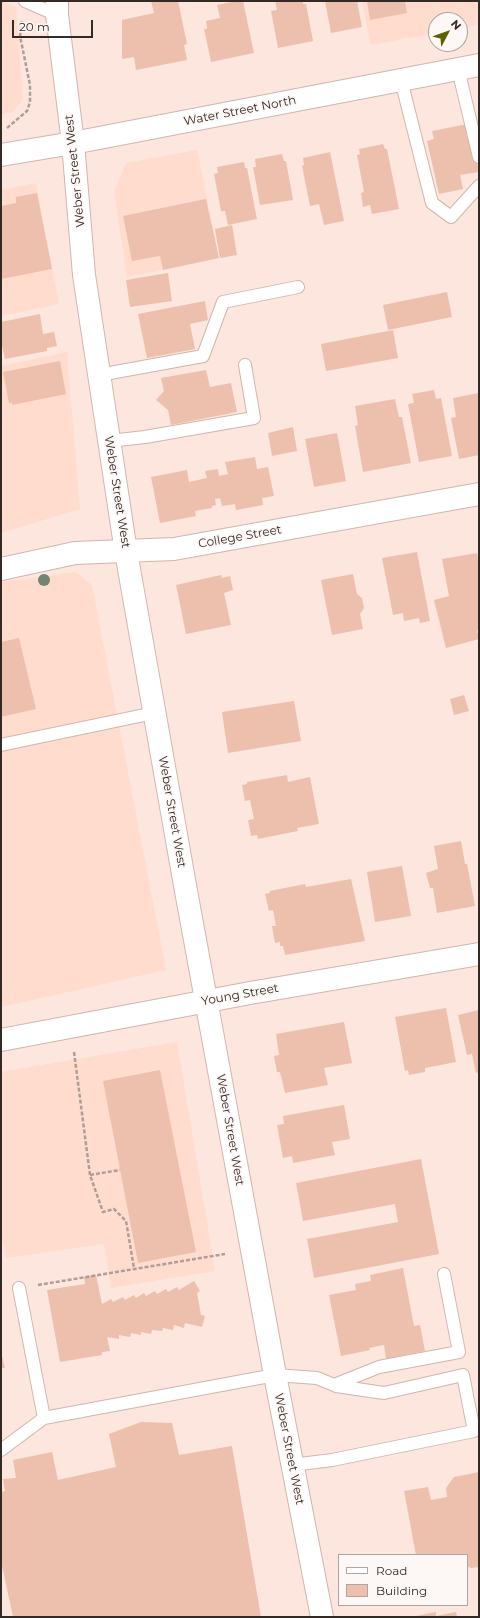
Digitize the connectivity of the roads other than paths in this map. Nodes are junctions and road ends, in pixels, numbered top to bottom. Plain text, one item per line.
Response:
1 (25, 1) edge
2 (57, 8) edge
3 (469, 67) edge
4 (401, 80) junction
5 (73, 143) junction
6 (1, 155) edge
7 (479, 157) edge
8 (479, 186) edge
9 (298, 287) dead end
10 (244, 365) dead end
11 (99, 375) junction
12 (109, 441) junction
13 (479, 494) edge
14 (126, 552) junction
15 (1, 569) edge
16 (154, 713) junction
17 (1, 745) edge
18 (479, 954) edge
19 (206, 1001) junction
20 (1, 1040) edge
21 (444, 1274) dead end
22 (19, 1288) road end
23 (275, 1375) junction
24 (334, 1385) junction
25 (44, 1418) junction
26 (1, 1450) edge
27 (292, 1465) junction
28 (322, 1617) edge

1 - 2 lane
2 - 5 main road, Weber Street West
3 - 4 main road, Water Street North
3 - 7 lane
4 - 5 main road, Water Street North
4 - 8 lane
5 - 6 main road, Water Street North
5 - 11 main road, Weber Street West
9 - 11 lane
10 - 12 lane
11 - 12 main road, Weber Street West
12 - 14 main road, Weber Street West
13 - 14 main road, College Street
14 - 15 main road, College Street
14 - 16 main road, Weber Street West
16 - 17 lane
16 - 19 main road, Weber Street West
18 - 19 main road, Young Street
19 - 20 main road, Young Street
19 - 23 main road, Weber Street West
21 - 24 lane
22 - 25 lane
23 - 24 lane
23 - 25 lane
23 - 27 main road, Weber Street West
24 - 27 lane
25 - 26 lane
27 - 28 main road, Weber Street West

